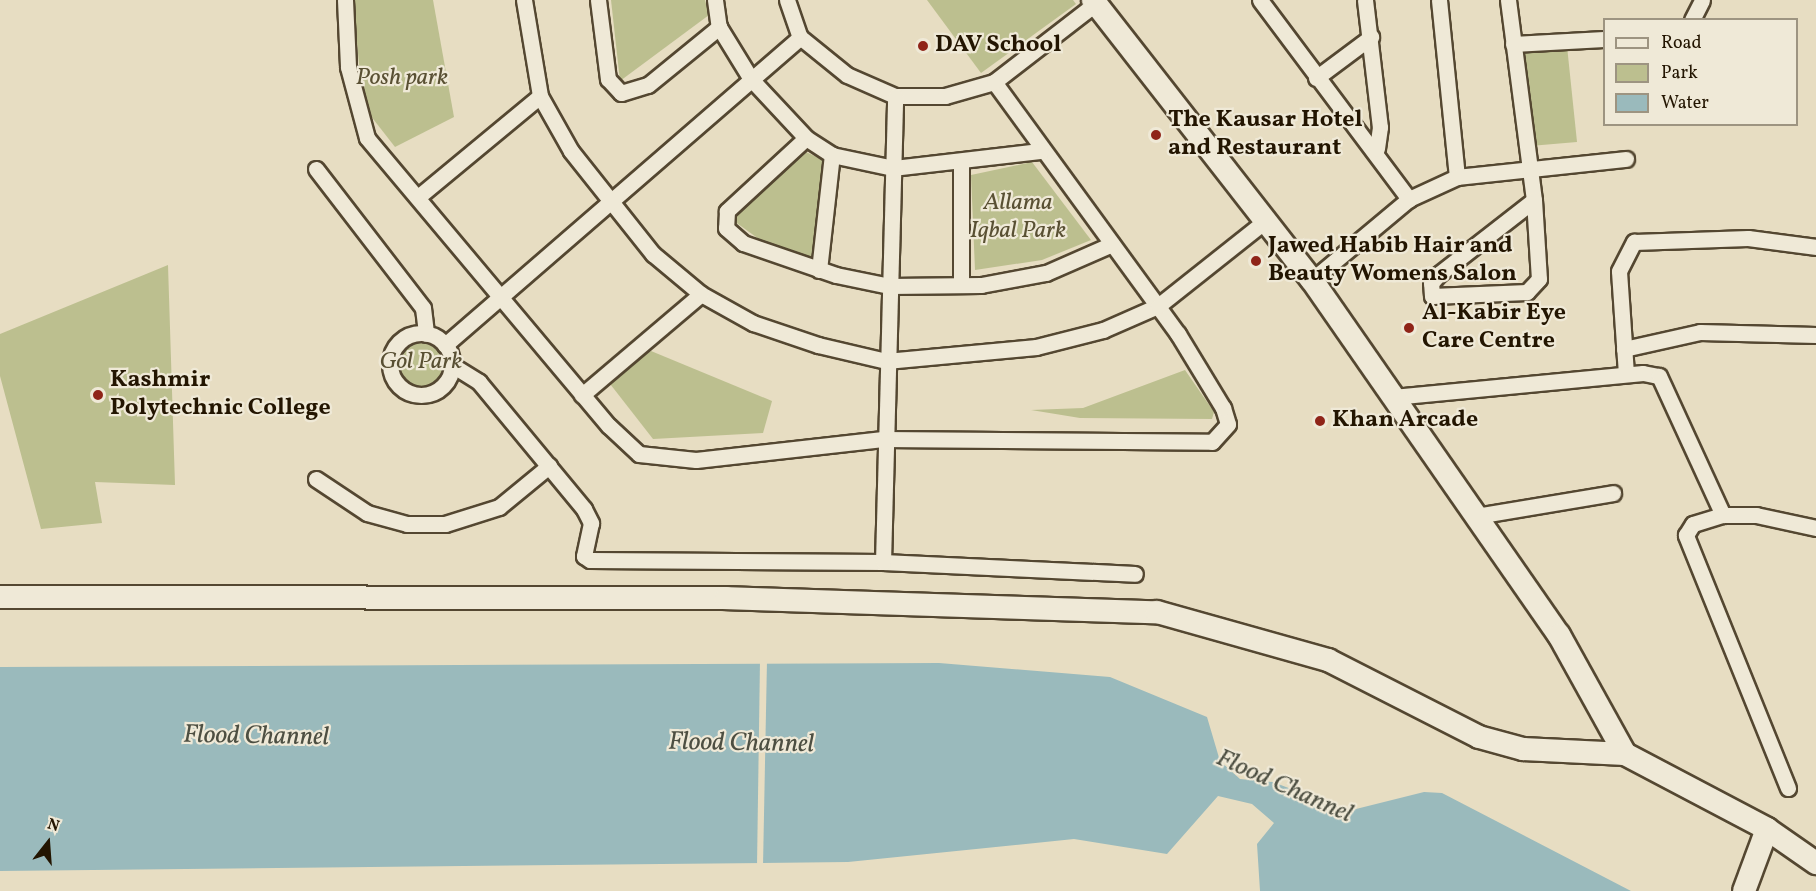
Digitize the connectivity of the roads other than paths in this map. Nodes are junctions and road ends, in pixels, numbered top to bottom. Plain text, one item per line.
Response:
1 (345, 0) edge
2 (524, 0) edge
3 (598, 0) edge
4 (715, 0) edge
5 (787, 0) edge
6 (1260, 0) edge
7 (1365, 0) edge
8 (1439, 0) edge
9 (1508, 0) edge
10 (1702, 0) edge
11 (1094, 2) edge
12 (1693, 18) edge
13 (719, 27) junction
14 (800, 37) junction
15 (1371, 37) junction
16 (1603, 39) edge
17 (1513, 44) junction
18 (1316, 78) junction
19 (751, 80) junction
20 (994, 82) junction
21 (540, 96) junction
22 (896, 96) junction
23 (806, 138) junction
24 (1377, 149) junction
25 (1041, 151) junction
26 (832, 154) junction
27 (1626, 159) dead end
28 (961, 164) junction
29 (1526, 167) junction
30 (893, 168) junction
31 (316, 169) dead end
32 (1457, 177) junction
33 (418, 197) junction
34 (1409, 199) junction
35 (1534, 200) junction
36 (611, 205) junction
37 (1264, 222) junction
38 (1112, 244) junction
39 (1816, 247) edge
40 (819, 270) junction
41 (1312, 280) junction
42 (961, 285) junction
43 (889, 286) junction
44 (502, 294) junction
45 (701, 294) junction
46 (1158, 306) junction
47 (426, 334) junction
48 (1816, 335) edge
49 (445, 345) junction
50 (1624, 349) junction
51 (886, 361) junction
52 (452, 365) junction
53 (1626, 374) junction
54 (582, 395) junction
55 (1393, 397) junction
56 (883, 439) junction
57 (549, 466) junction
58 (316, 479) dead end
59 (1613, 493) dead end
60 (1723, 515) junction
61 (1476, 516) junction
62 (1816, 528) edge
63 (883, 562) junction
64 (1135, 574) dead end
65 (0, 597) edge
66 (1625, 754) junction
67 (1788, 788) dead end
68 (1767, 829) junction
69 (1816, 863) edge
70 (1744, 891) edge

1 - 33 street
2 - 21 street
3 - 13 street
4 - 13 street
5 - 14 street
6 - 18 street
7 - 15 street
8 - 32 street
9 - 17 street
10 - 12 street
11 - 20 street
11 - 37 main road
13 - 19 street
14 - 19 street
14 - 22 street
15 - 18 street
15 - 24 street
16 - 17 street
17 - 29 street
18 - 24 street
19 - 23 street
19 - 36 street
20 - 22 street
20 - 25 street
21 - 33 street
21 - 36 street
22 - 30 street
23 - 26 street
23 - 40 street
24 - 34 street
25 - 28 street
25 - 38 street
26 - 30 street
26 - 40 street
27 - 29 street
28 - 30 street
28 - 42 street
29 - 32 street
29 - 35 street
30 - 43 street
31 - 47 street
32 - 34 street
33 - 44 street
34 - 41 street
35 - 35 street
36 - 44 street
36 - 45 street
37 - 41 main road
37 - 46 street
38 - 42 street
38 - 46 street
39 - 50 street
40 - 43 street
41 - 55 main road
42 - 43 street
43 - 51 street
44 - 49 street
44 - 54 street
45 - 51 street
45 - 54 street
46 - 51 street
46 - 56 street
47 - 49 street
47 - 52 street
48 - 50 street
49 - 52 street
50 - 53 street
51 - 56 street
52 - 57 street
53 - 55 street
53 - 60 street
54 - 56 street
55 - 61 main road
56 - 63 street
57 - 58 street
57 - 63 street
59 - 61 street
60 - 62 street
60 - 67 street
61 - 66 main road
63 - 64 street
65 - 66 main road
66 - 68 main road
68 - 69 main road
68 - 70 main road

